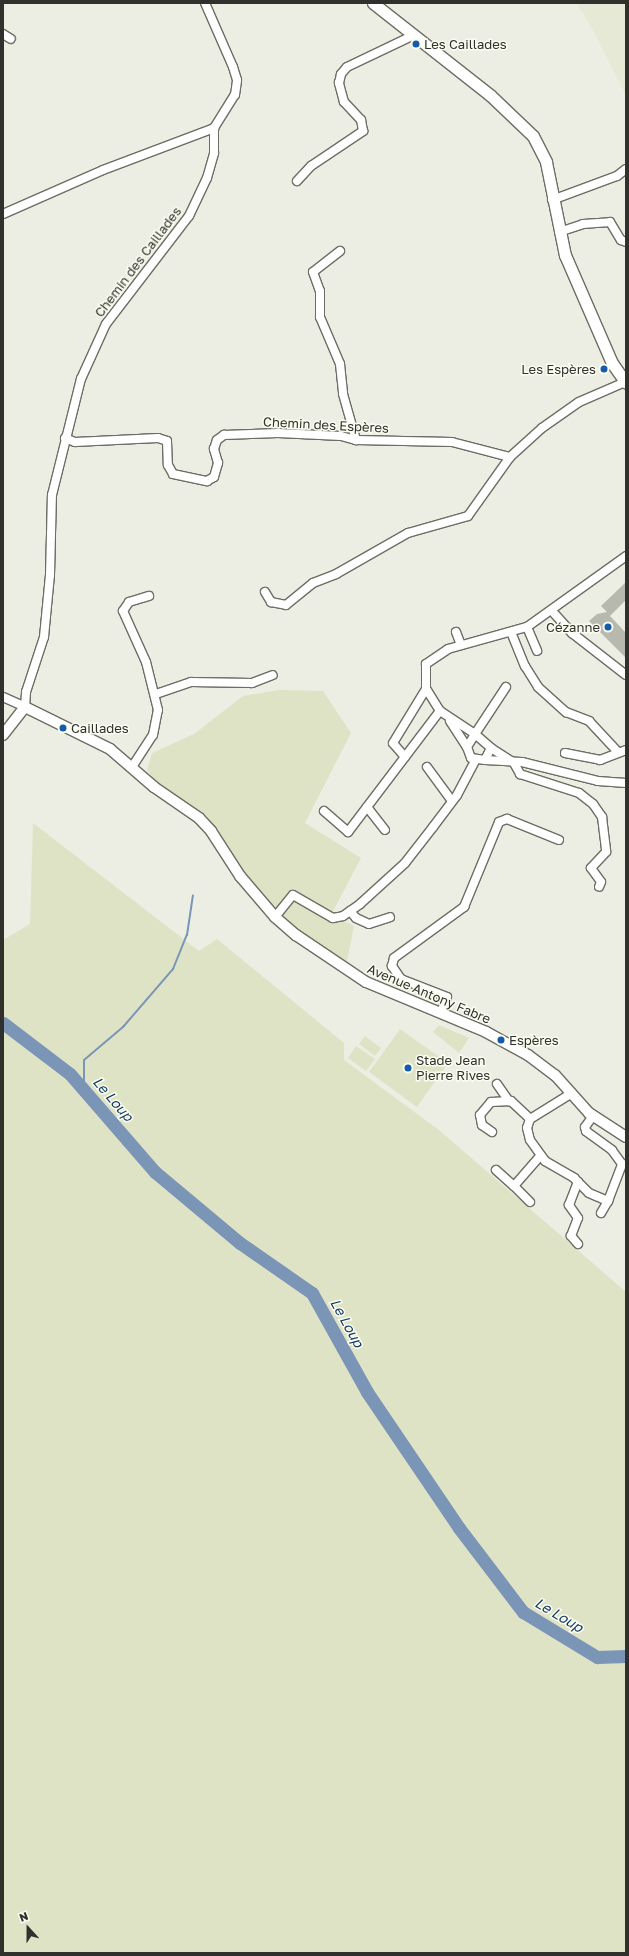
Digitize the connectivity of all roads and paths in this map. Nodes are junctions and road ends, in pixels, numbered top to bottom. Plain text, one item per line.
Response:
1 (205, 3) edge
2 (373, 3) edge
3 (3, 34) edge
4 (414, 34) junction
5 (11, 39) dead end
6 (214, 128) junction
7 (626, 169) edge
8 (297, 181) dead end
9 (552, 200) junction
10 (3, 214) edge
11 (558, 232) junction
12 (626, 242) edge
13 (340, 251) dead end
14 (624, 385) edge
15 (65, 438) junction
16 (356, 440) junction
17 (510, 457) junction
18 (626, 556) edge
19 (265, 592) dead end
20 (149, 596) dead end
21 (552, 611) junction
22 (528, 627) junction
23 (456, 632) dead end
24 (511, 632) junction
25 (461, 645) junction
26 (537, 651) dead end
27 (272, 675) dead end
28 (626, 675) edge
29 (506, 687) dead end
30 (426, 689) junction
31 (156, 694) junction
32 (3, 697) edge
33 (440, 711) junction
34 (21, 712) junction
35 (450, 720) junction
36 (475, 734) junction
37 (3, 735) edge
38 (467, 747) junction
39 (491, 748) junction
40 (622, 751) edge
41 (565, 753) dead end
42 (405, 757) junction
43 (485, 760) junction
44 (476, 761) junction
45 (514, 763) junction
46 (132, 766) junction
47 (427, 767) dead end
48 (626, 784) edge
49 (452, 801) junction
50 (367, 807) junction
51 (324, 811) dead end
52 (385, 830) dead end
53 (559, 840) dead end
54 (599, 887) dead end
55 (350, 911) junction
56 (275, 917) junction
57 (390, 917) dead end
58 (441, 1012) junction
59 (497, 1084) dead end
60 (572, 1093) junction
61 (509, 1101) junction
62 (593, 1116) junction
63 (530, 1119) junction
64 (492, 1132) dead end
65 (626, 1137) edge
66 (540, 1156) junction
67 (496, 1170) dead end
68 (578, 1182) junction
69 (514, 1186) junction
70 (608, 1201) junction
71 (530, 1202) dead end
72 (601, 1213) dead end
73 (578, 1244) dead end

1 - 6 street
2 - 4 main road
3 - 5 street
4 - 8 street
4 - 9 main road
6 - 10 street
6 - 15 street, Chemin des Caillades
7 - 9 street
9 - 11 main road
11 - 12 street
11 - 14 main road
13 - 16 street
14 - 17 street
15 - 16 street, Chemin des Espères
15 - 34 street, Chemin des Caillades
16 - 17 street, Chemin des Espères
17 - 19 street
18 - 21 street
20 - 31 street
21 - 22 street
21 - 28 street
22 - 24 street
22 - 26 street
23 - 25 street
24 - 25 street
24 - 40 street
25 - 30 street
27 - 31 street
29 - 36 street
30 - 33 street
30 - 42 street
31 - 46 street
32 - 34 street
33 - 35 street
33 - 42 street
34 - 37 street
34 - 46 street, Avenue Antony Fabre
35 - 36 street
35 - 38 street
36 - 38 street
36 - 39 street
38 - 44 street
39 - 43 street
39 - 45 street
40 - 41 street
42 - 50 street
43 - 44 street
43 - 45 street
44 - 49 street
45 - 48 street
45 - 54 street
46 - 56 street, Avenue Antony Fabre
47 - 49 street
49 - 55 street
50 - 51 street
50 - 52 street
53 - 58 street
55 - 56 street
55 - 57 street
56 - 58 street, Avenue Antony Fabre
58 - 60 street, Avenue Antony Fabre
59 - 61 street
60 - 62 street, Avenue Antony Fabre
60 - 63 street
61 - 63 street
61 - 64 street
62 - 65 street, Avenue Antony Fabre
62 - 70 street
63 - 66 street
66 - 68 street
66 - 69 street
67 - 69 street
68 - 70 street
68 - 73 street
69 - 71 street
70 - 72 street

